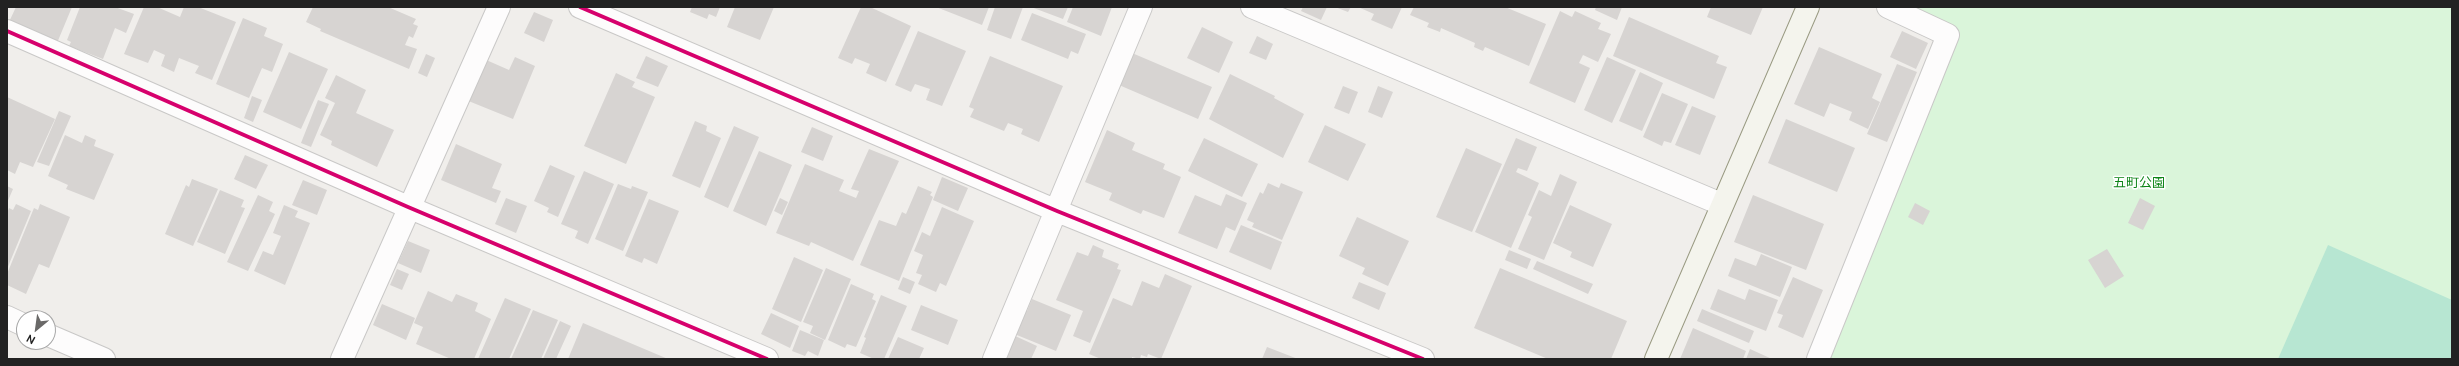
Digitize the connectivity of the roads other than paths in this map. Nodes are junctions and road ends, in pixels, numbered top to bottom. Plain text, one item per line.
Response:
1 (498, 7) edge
2 (580, 7) edge
3 (1141, 7) edge
4 (1252, 7) edge
5 (1808, 7) edge
6 (1888, 7) edge
7 (7, 31) edge
8 (1721, 204) junction
9 (408, 207) junction
10 (1057, 211) junction
11 (56, 338) edge
12 (104, 359) edge
13 (342, 359) edge
14 (767, 359) edge
15 (994, 359) edge
16 (1423, 359) edge
17 (1656, 359) edge
18 (1818, 359) edge

1 - 9 street
2 - 10 street
3 - 10 street
4 - 8 street
5 - 8 street
6 - 18 street
7 - 9 street
8 - 17 street
9 - 13 street
9 - 14 street
10 - 15 street
10 - 16 street
11 - 12 street

